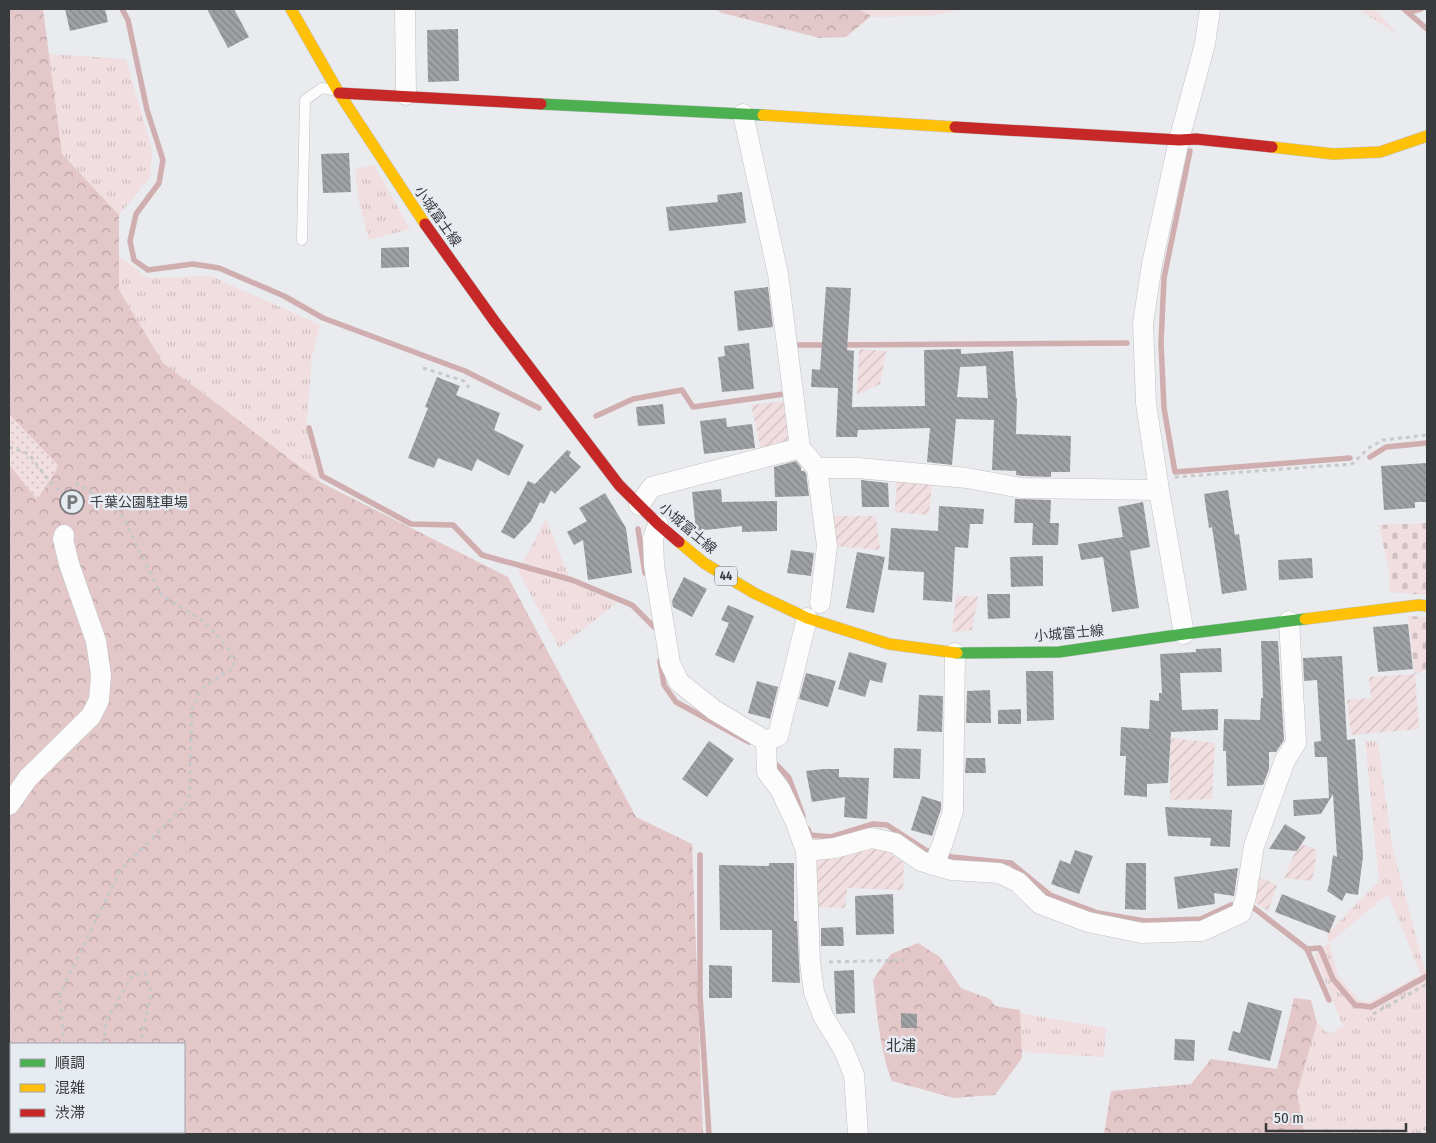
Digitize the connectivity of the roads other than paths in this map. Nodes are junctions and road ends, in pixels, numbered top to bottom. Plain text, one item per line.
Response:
1 (291, 9) edge
2 (405, 9) edge
3 (1210, 9) edge
4 (339, 93) junction
5 (406, 95) junction
6 (743, 114) junction
7 (1427, 136) edge
8 (1180, 140) junction
9 (302, 240) dead end
10 (800, 448) junction
11 (817, 468) junction
12 (1158, 484) junction
13 (639, 505) junction
14 (658, 524) junction
15 (64, 535) dead end
16 (820, 603) dead end
17 (1427, 606) edge
18 (807, 618) junction
19 (1289, 621) junction
20 (1184, 634) junction
21 (955, 653) junction
22 (766, 741) junction
23 (9, 805) edge
24 (806, 851) junction
25 (934, 865) junction
26 (858, 1134) edge

1 - 4 main road, 小城富士線 / 44
2 - 5 street
3 - 8 street
4 - 5 main road
4 - 9 lane
4 - 13 main road, 小城富士線 / 44
5 - 6 main road
6 - 8 main road
6 - 10 street
7 - 8 main road
8 - 12 street
10 - 11 street
10 - 13 street
11 - 12 street
11 - 16 street
12 - 20 street
13 - 14 main road, 小城富士線 / 44
14 - 18 main road, 小城富士線 / 44
14 - 22 street
15 - 23 street
17 - 19 main road, 小城富士線 / 44
18 - 21 main road, 小城富士線 / 44
18 - 22 street
19 - 20 main road, 小城富士線 / 44
19 - 25 street
20 - 21 main road, 小城富士線 / 44
21 - 25 street
22 - 24 street
24 - 25 street
24 - 26 street

